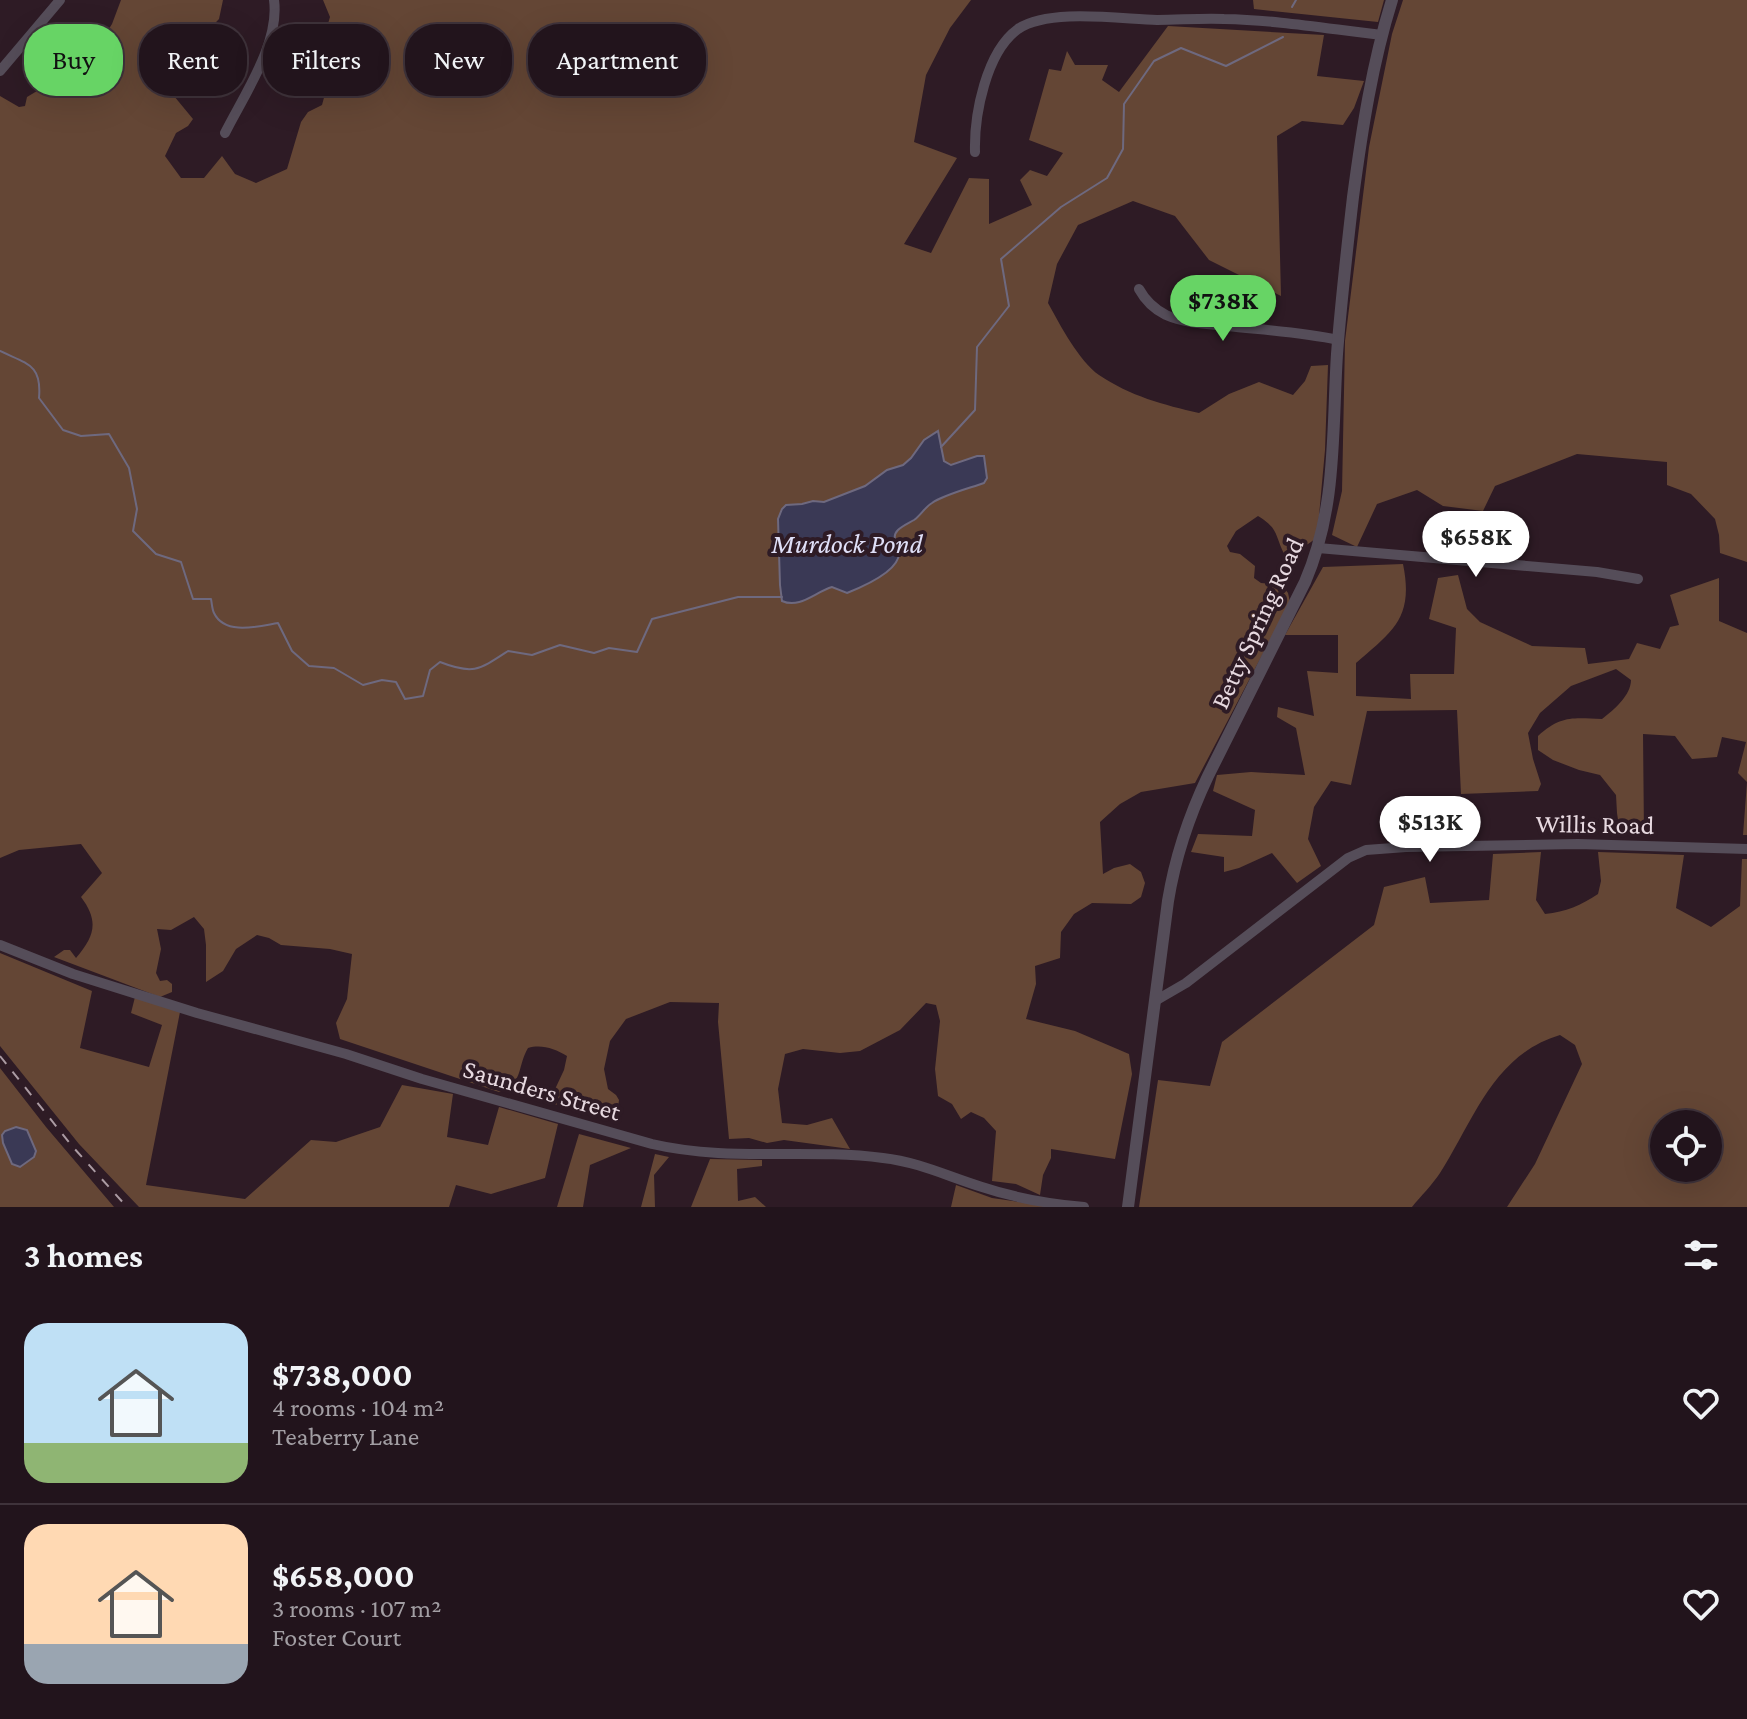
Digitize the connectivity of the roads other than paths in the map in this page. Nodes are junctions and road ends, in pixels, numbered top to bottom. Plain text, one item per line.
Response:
1 (60, 0) edge
2 (274, 0) edge
3 (1392, 0) edge
4 (1382, 35) junction
5 (0, 71) edge
6 (225, 133) dead end
7 (975, 152) dead end
8 (1139, 289) dead end
9 (1338, 340) junction
10 (1318, 548) junction
11 (1638, 579) dead end
12 (1747, 849) edge
13 (0, 945) edge
14 (1155, 1001) junction
15 (1084, 1207) edge
16 (1128, 1207) edge

1 - 5 street
2 - 6 street
3 - 4 street, Betty Spring Road
4 - 7 street
4 - 9 street, Betty Spring Road
8 - 9 street
9 - 10 street, Betty Spring Road
10 - 11 street
10 - 14 street, Betty Spring Road
12 - 14 street, Willis Road
13 - 15 street, Saunders Street
14 - 16 street, Betty Spring Road

